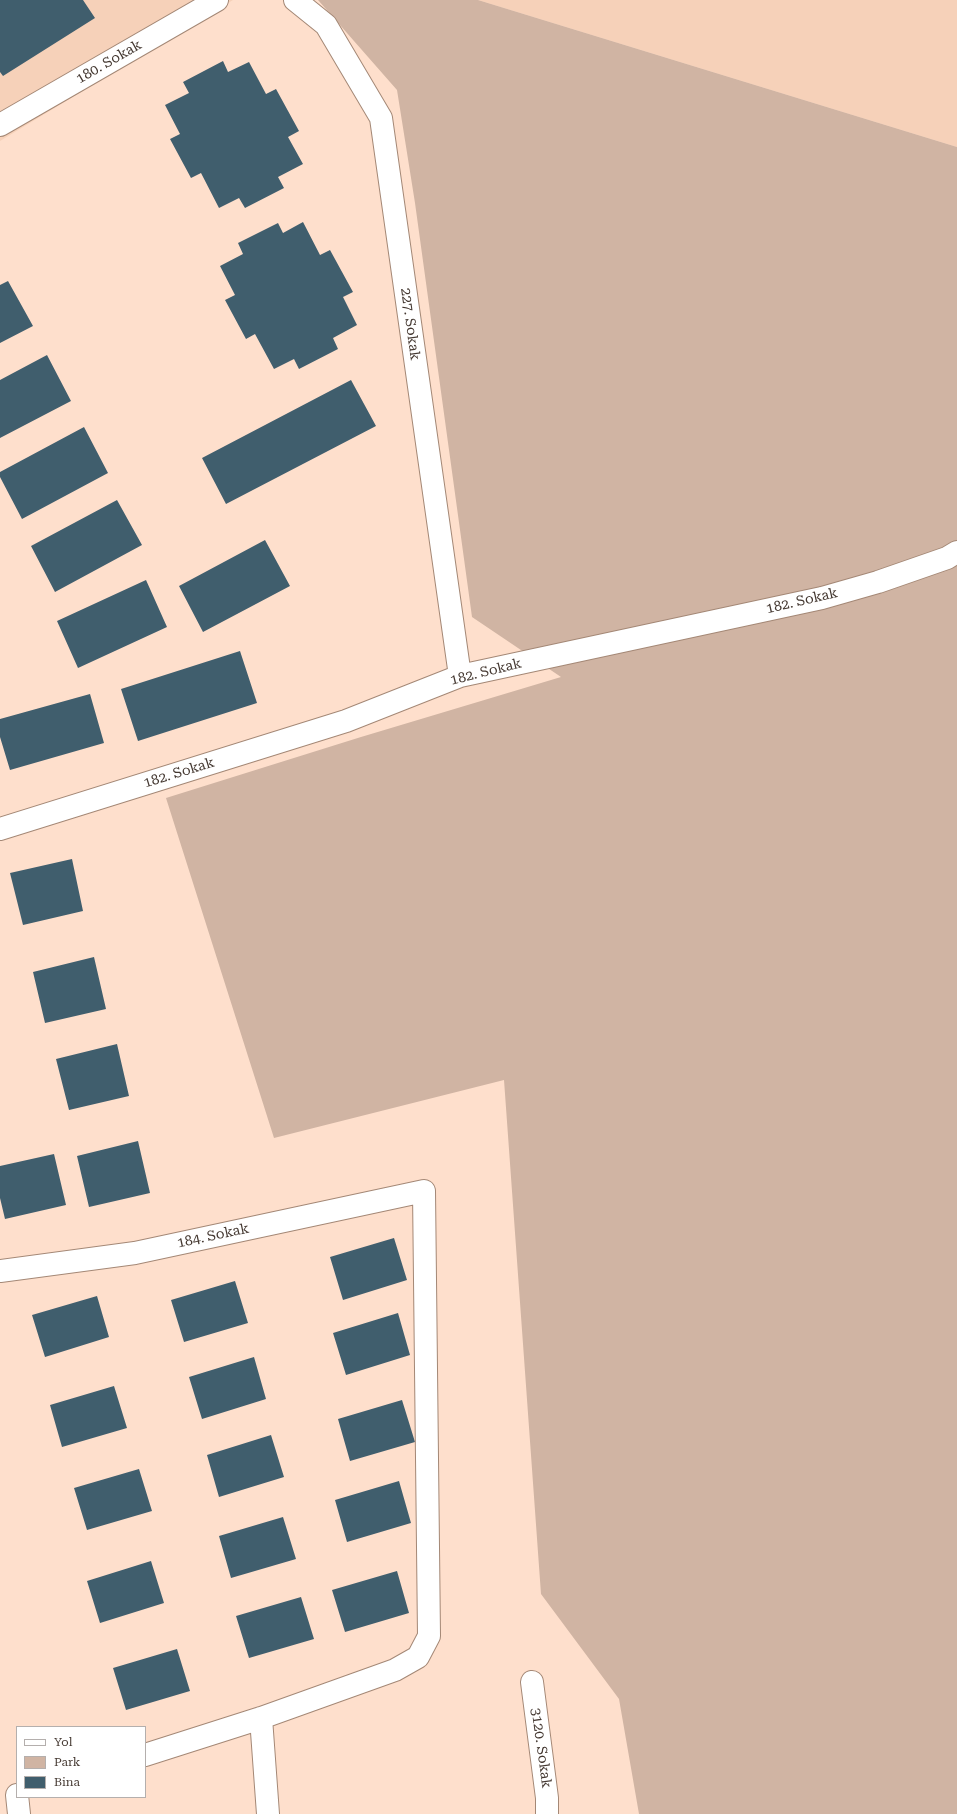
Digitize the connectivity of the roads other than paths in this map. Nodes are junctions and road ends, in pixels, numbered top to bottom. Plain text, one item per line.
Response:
1 (218, 0) edge
2 (295, 0) edge
3 (0, 125) edge
4 (957, 552) edge
5 (460, 676) junction
6 (0, 828) edge
7 (0, 1271) edge
8 (532, 1682) dead end
9 (261, 1718) junction
10 (146, 1755) edge
11 (16, 1795) edge
12 (17, 1798) edge
13 (0, 1800) edge
14 (19, 1814) edge
15 (268, 1814) edge
16 (547, 1814) edge

1 - 3 street, 180. Sokak
2 - 5 street, 227. Sokak
4 - 5 street, 182. Sokak
5 - 6 street, 182. Sokak
7 - 9 street, 184. Sokak
8 - 16 street, 3120. Sokak
9 - 10 street
9 - 15 street
11 - 13 street
12 - 14 street

